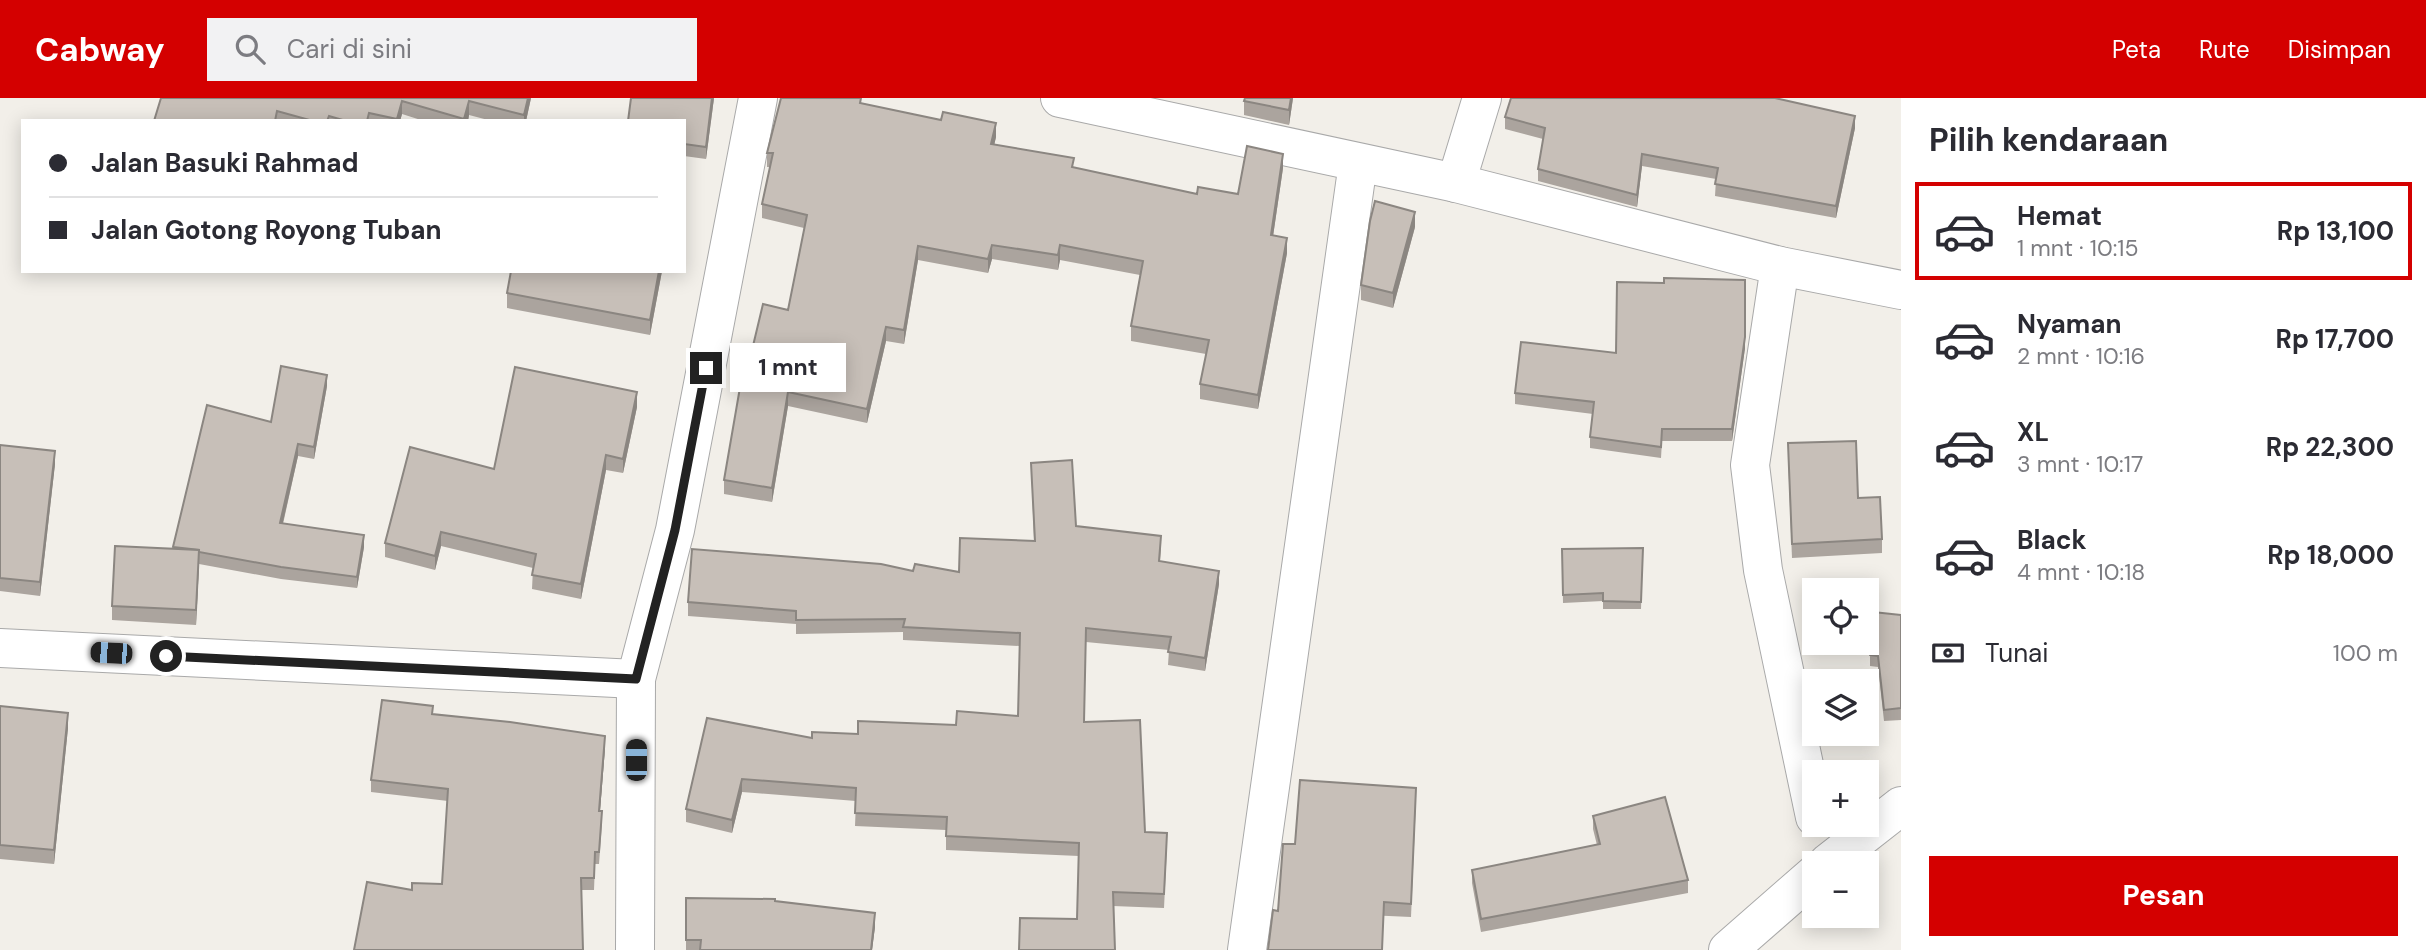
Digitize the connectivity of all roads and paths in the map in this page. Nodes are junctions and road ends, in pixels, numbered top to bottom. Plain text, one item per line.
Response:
1 (758, 98) edge
2 (1060, 98) edge
3 (1482, 98) edge
4 (1358, 163) junction
5 (1456, 183) junction
6 (1780, 266) junction
7 (1901, 290) edge
8 (0, 648) edge
9 (636, 679) junction
10 (1803, 760) edge
11 (1901, 806) edge
12 (1842, 851) edge
13 (1802, 885) edge
14 (635, 950) edge
15 (1247, 950) edge
16 (1728, 950) edge

1 - 9 street
2 - 4 street
3 - 5 street
4 - 5 street
4 - 15 street
5 - 6 street
6 - 7 street
6 - 10 street
8 - 9 street
9 - 14 street
11 - 12 street
13 - 16 street

